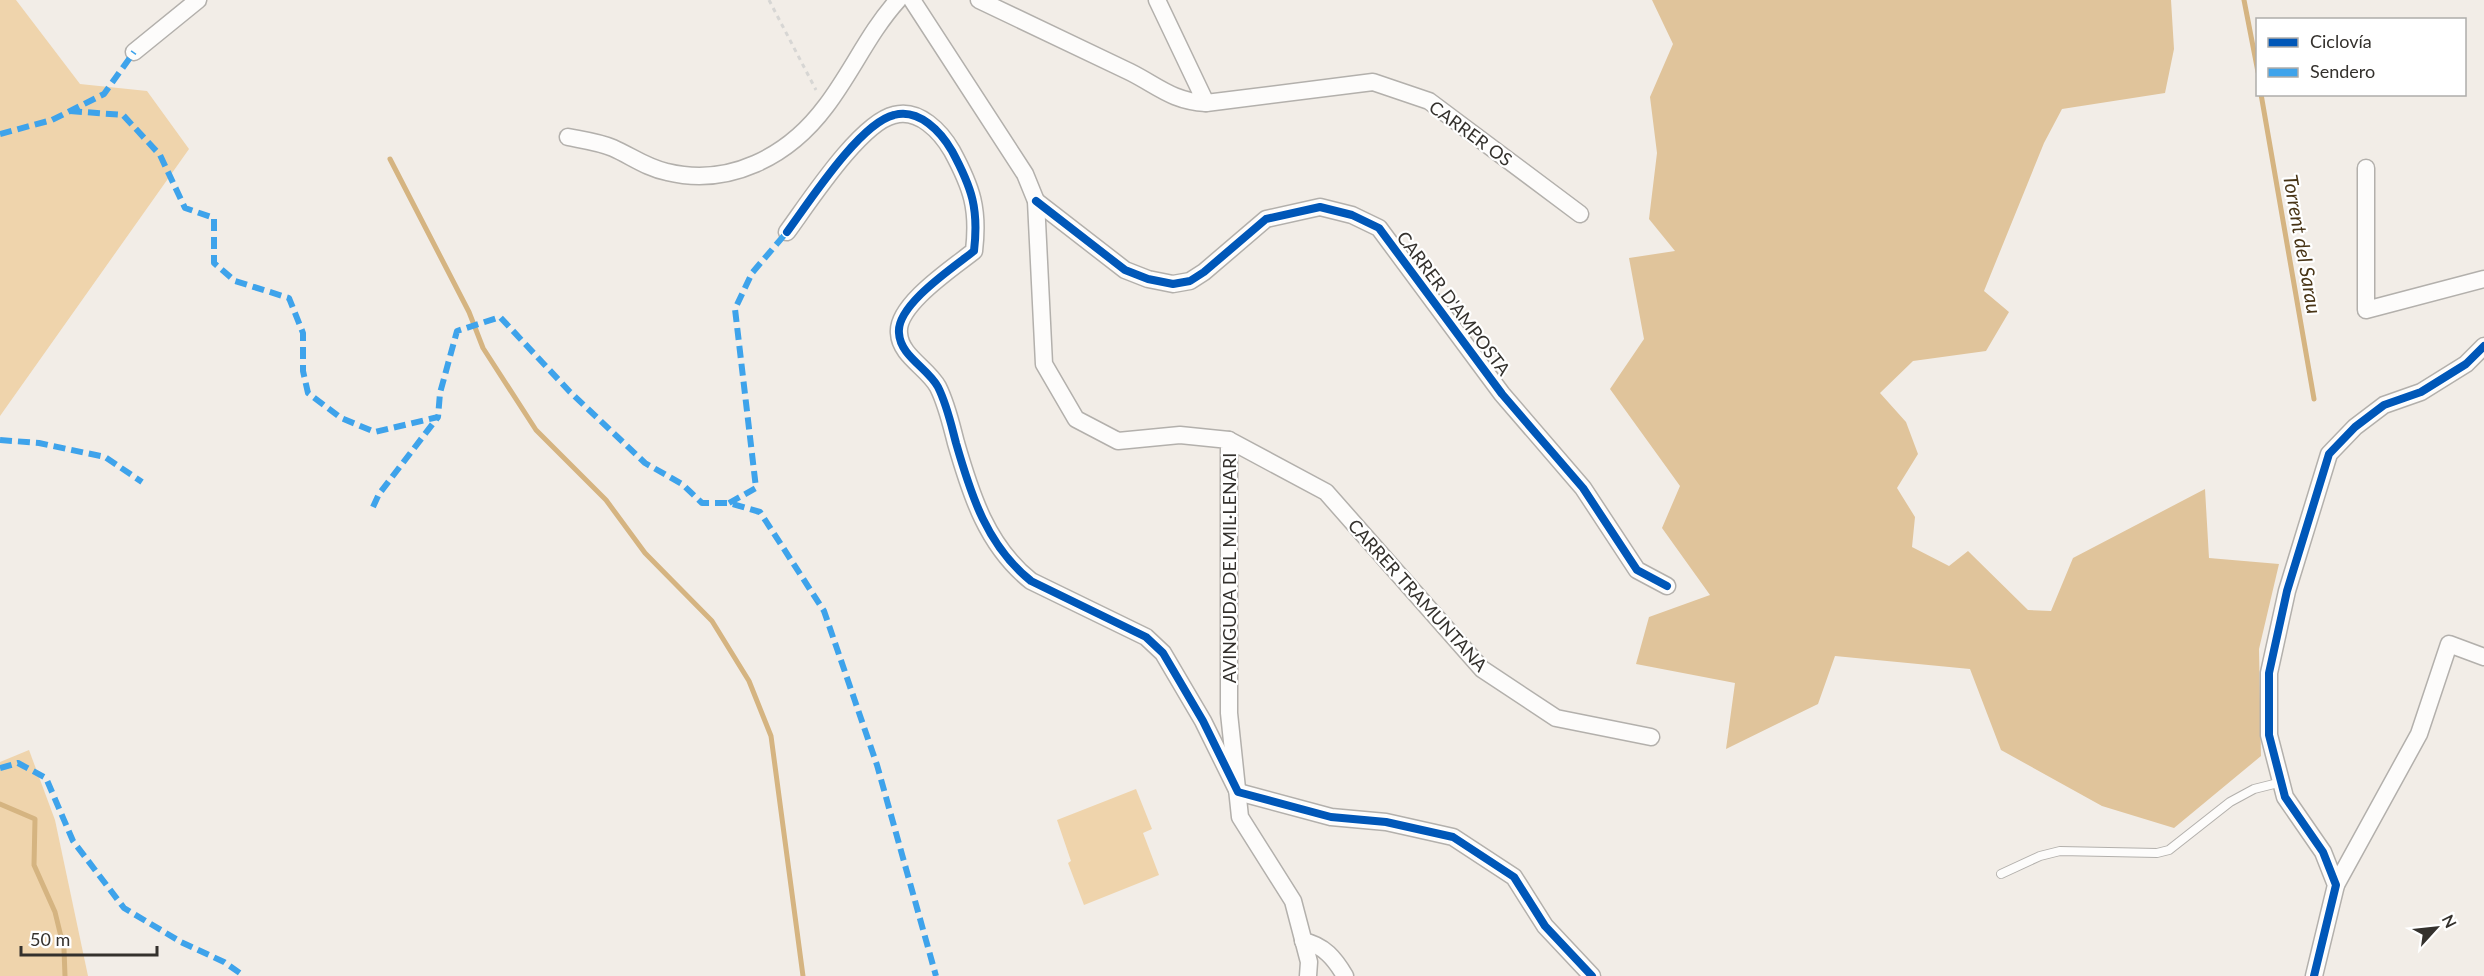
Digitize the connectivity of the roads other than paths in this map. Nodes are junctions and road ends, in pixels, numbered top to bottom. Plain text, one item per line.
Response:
1 (198, 0) edge
2 (898, 0) edge
3 (912, 0) edge
4 (979, 0) edge
5 (1157, 0) edge
6 (134, 52) dead end
7 (1206, 103) junction
8 (568, 137) dead end
9 (2366, 168) dead end
10 (1036, 201) junction
11 (1581, 214) dead end
12 (787, 232) dead end
13 (2484, 279) edge
14 (2484, 346) edge
15 (1229, 440) junction
16 (1667, 586) dead end
17 (2484, 657) edge
18 (1652, 737) dead end
19 (2282, 782) junction
20 (1238, 792) junction
21 (2001, 874) dead end
22 (2336, 885) junction
23 (1303, 941) junction
24 (1308, 976) edge
25 (1345, 976) edge
26 (1592, 976) edge
27 (2314, 976) edge

1 - 6 street
2 - 8 street
3 - 10 street, AVINGUDA DEL MIL·LENARI
4 - 7 street
5 - 7 street
7 - 11 street, CARRER OS
9 - 13 street
10 - 15 street, AVINGUDA DEL MIL·LENARI
10 - 16 street, CARRER D'AMPOSTA
12 - 20 street
14 - 19 street
15 - 18 street, CARRER TRAMUNTANA
15 - 20 street, AVINGUDA DEL MIL·LENARI
17 - 22 street
19 - 21 lane
19 - 22 street
20 - 23 street, AVINGUDA DEL MIL·LENARI
20 - 26 street
22 - 27 street
23 - 24 street, AVINGUDA DEL MIL·LENARI
23 - 25 street

